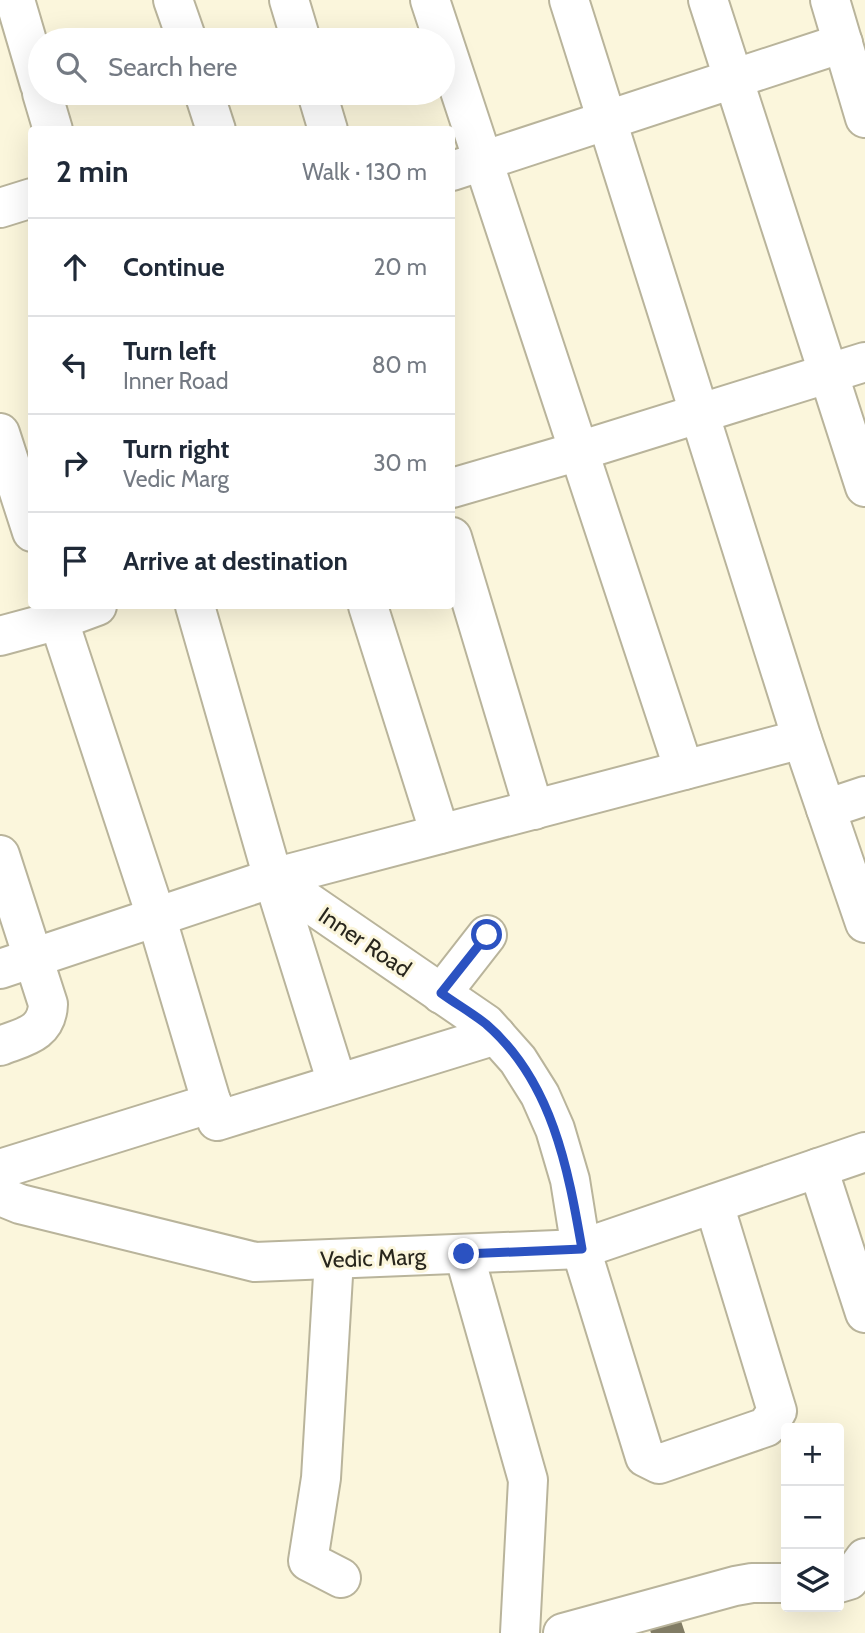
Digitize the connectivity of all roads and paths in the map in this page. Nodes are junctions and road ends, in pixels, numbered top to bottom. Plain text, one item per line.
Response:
1 (15, 0) edge
2 (173, 0) edge
3 (289, 0) edge
4 (430, 0) edge
5 (569, 0) edge
6 (708, 0) edge
7 (844, 22) edge
8 (183, 28) edge
9 (297, 28) edge
10 (436, 28) edge
11 (28, 44) edge
12 (733, 80) junction
13 (46, 105) edge
14 (208, 105) edge
15 (321, 105) edge
16 (454, 105) edge
17 (865, 118) edge
18 (607, 120) junction
19 (52, 126) edge
20 (215, 126) edge
21 (327, 126) edge
22 (468, 166) edge
23 (28, 199) edge
24 (0, 208) edge
25 (865, 362) edge
26 (828, 373) junction
27 (699, 413) junction
28 (0, 433) edge
29 (579, 451) junction
30 (455, 487) edge
31 (865, 487) edge
32 (28, 520) edge
33 (455, 547) edge
34 (77, 609) edge
35 (196, 609) edge
36 (369, 609) edge
37 (57, 612) edge
38 (0, 636) edge
39 (802, 739) junction
40 (684, 770) junction
41 (865, 796) edge
42 (534, 810) junction
43 (826, 810) junction
44 (440, 834) junction
45 (0, 855) edge
46 (273, 878) junction
47 (156, 916) junction
48 (865, 923) edge
49 (487, 935) dead end
50 (17, 964) edge
51 (441, 993) junction
52 (496, 1035) junction
53 (0, 1046) edge
54 (337, 1083) junction
55 (212, 1103) junction
56 (865, 1152) edge
57 (818, 1168) junction
58 (0, 1169) edge
59 (0, 1196) edge
60 (714, 1204) junction
61 (582, 1249) junction
62 (464, 1254) junction
63 (334, 1259) junction
64 (865, 1312) edge
65 (865, 1558) edge
66 (341, 1578) dead end
67 (844, 1581) edge
68 (781, 1583) edge
69 (520, 1633) edge
70 (563, 1633) edge

1 - 11 street
2 - 8 street
3 - 9 street
4 - 10 street
5 - 18 street
6 - 12 street
7 - 12 street
7 - 17 street
12 - 18 street
12 - 26 street
13 - 19 street
14 - 20 street
15 - 21 street
16 - 22 street
18 - 22 street
18 - 27 street
22 - 29 street
23 - 24 street
25 - 26 street
26 - 27 street
26 - 31 street
27 - 29 street
27 - 39 street
28 - 32 street
29 - 30 street
29 - 40 street
33 - 42 street
34 - 37 street
35 - 46 street
36 - 44 street
37 - 38 street
37 - 47 street
39 - 40 street
39 - 43 street
40 - 42 street
41 - 43 street
42 - 44 street
43 - 48 street
44 - 46 street
45 - 50 street
46 - 47 street
46 - 51 street, Inner Road
46 - 54 street
47 - 50 street
47 - 55 street
49 - 51 street
50 - 53 street
51 - 52 street, Inner Road
52 - 54 street
52 - 61 street, Inner Road
54 - 55 street
55 - 58 street
56 - 57 street, Vedic Marg
57 - 60 street, Vedic Marg
57 - 64 street
59 - 63 street, Vedic Marg
60 - 61 street, Vedic Marg
60 - 61 street, Inner Road
61 - 62 street, Vedic Marg
62 - 63 street, Vedic Marg
62 - 69 street
63 - 66 street
65 - 67 street
68 - 70 street

